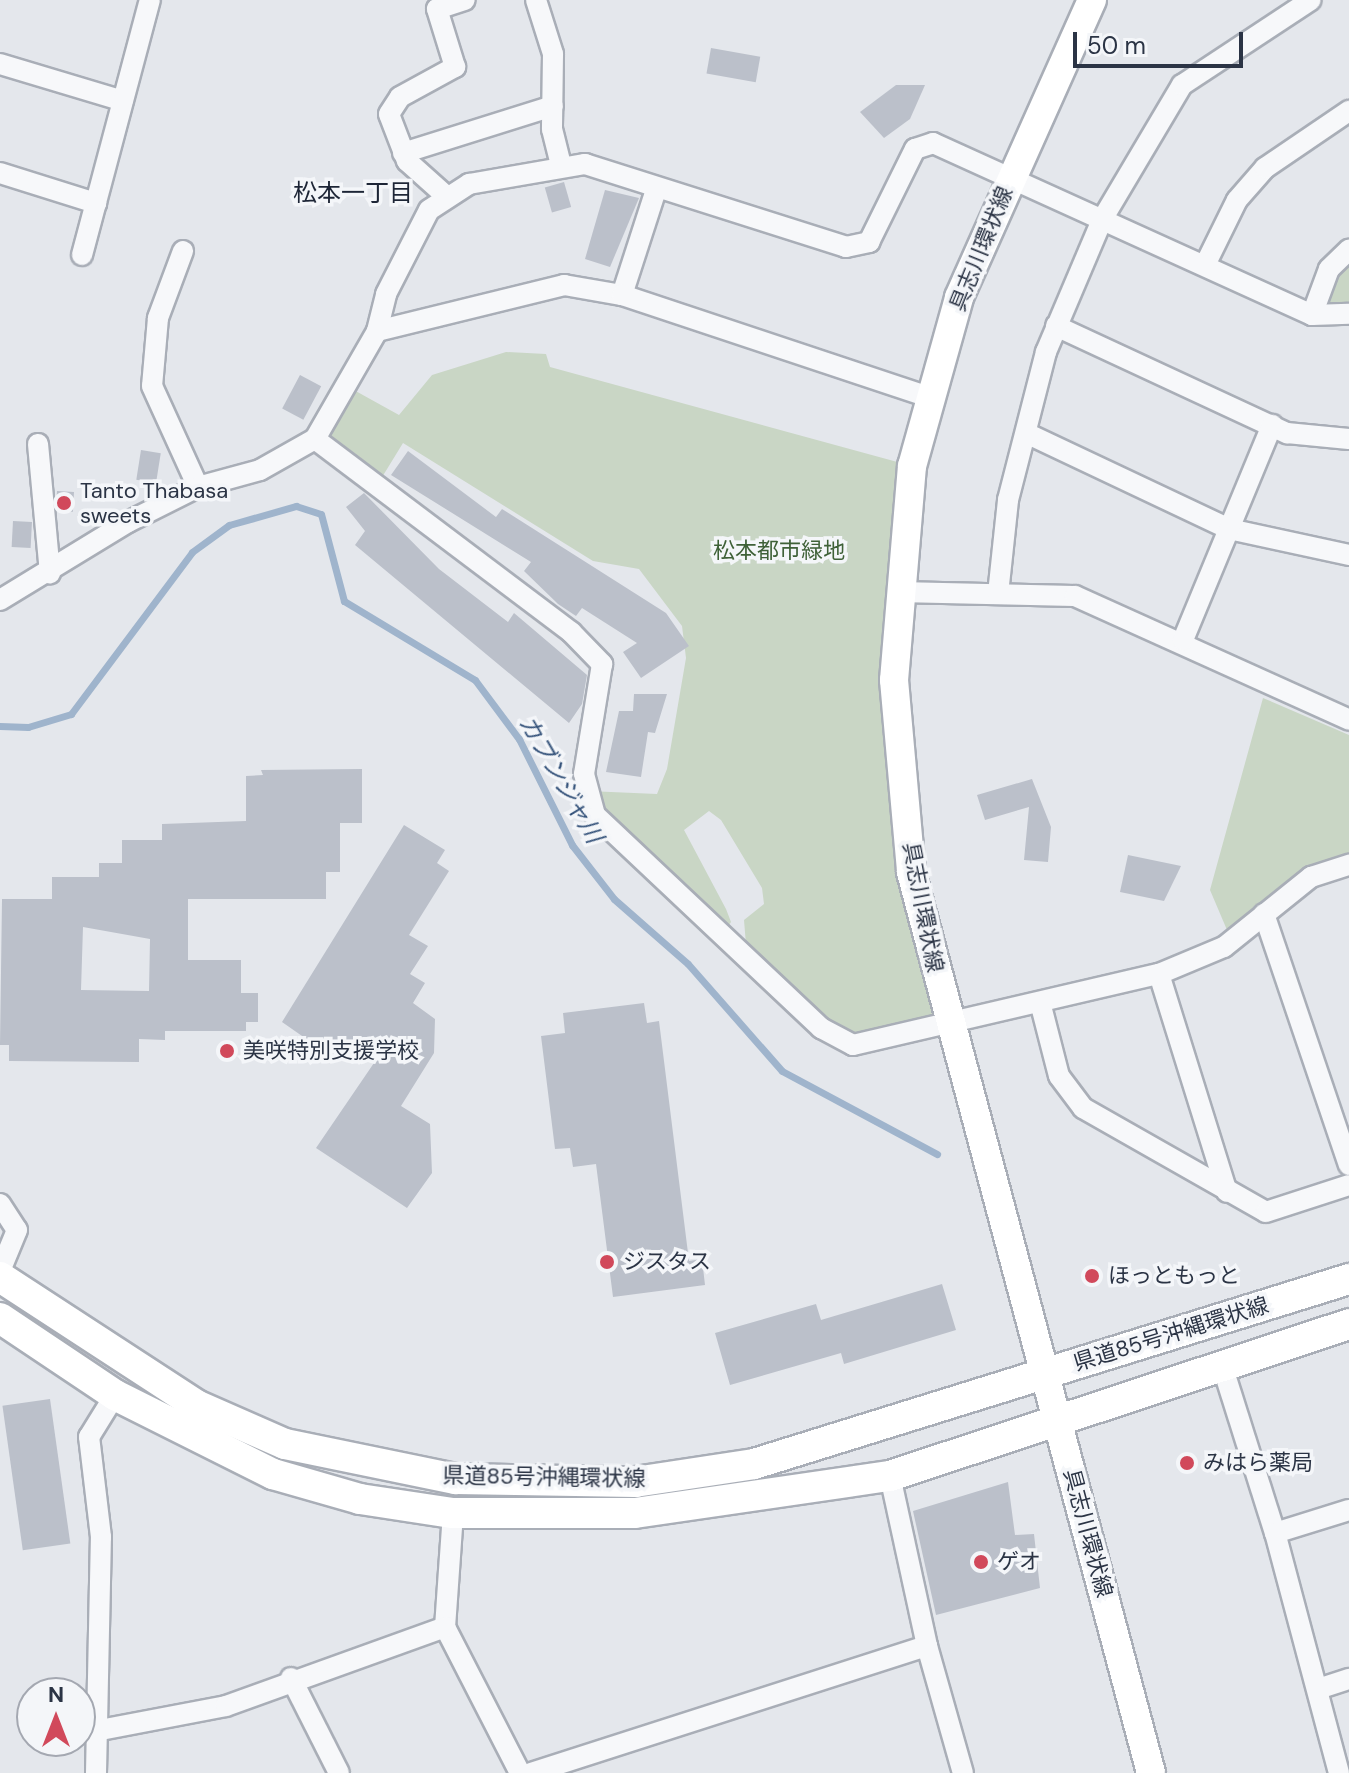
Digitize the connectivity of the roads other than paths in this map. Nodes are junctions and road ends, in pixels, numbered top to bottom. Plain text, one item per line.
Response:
1 (150, 0) edge
2 (465, 0) edge
3 (536, 0) edge
4 (1092, 0) edge
5 (1311, 0) edge
6 (0, 64) edge
7 (123, 101) junction
8 (553, 106) junction
9 (1349, 111) edge
10 (403, 153) junction
11 (561, 165) junction
12 (0, 173) edge
13 (1009, 178) junction
14 (656, 190) junction
15 (445, 195) junction
16 (96, 203) junction
17 (1103, 218) junction
18 (1349, 250) edge
19 (183, 251) dead end
20 (82, 255) dead end
21 (1205, 265) junction
22 (622, 295) junction
23 (1349, 314) edge
24 (1312, 315) junction
25 (1056, 326) junction
26 (377, 331) junction
27 (931, 398) junction
28 (1272, 425) junction
29 (1026, 433) junction
30 (315, 439) junction
31 (1349, 439) edge
32 (38, 444) dead end
33 (198, 487) junction
34 (1229, 529) junction
35 (1349, 555) edge
36 (50, 573) junction
37 (898, 592) junction
38 (998, 594) junction
39 (0, 600) edge
40 (1183, 640) junction
41 (1349, 720) edge
42 (1349, 865) edge
43 (1264, 914) junction
44 (1159, 974) junction
45 (1040, 1002) junction
46 (949, 1027) junction
47 (1349, 1165) edge
48 (1349, 1185) edge
49 (1227, 1192) junction
50 (0, 1204) edge
51 (0, 1274) edge
52 (1349, 1279) edge
53 (0, 1318) edge
54 (1349, 1324) edge
55 (1222, 1365) junction
56 (1047, 1372) junction
57 (115, 1395) junction
58 (1058, 1420) junction
59 (890, 1476) junction
60 (1349, 1510) edge
61 (453, 1513) junction
62 (1275, 1533) junction
63 (445, 1627) junction
64 (927, 1646) junction
65 (291, 1678) junction
66 (1349, 1679) edge
67 (1318, 1689) junction
68 (96, 1699) edge
69 (96, 1731) edge
70 (339, 1773) edge
71 (520, 1773) edge
72 (531, 1773) edge
73 (963, 1773) edge
74 (1151, 1773) edge
75 (1339, 1773) edge

1 - 7 street
2 - 10 street
3 - 8 street
4 - 13 main road, 具志川環状線
5 - 17 street
6 - 7 street
7 - 16 street
8 - 10 street
8 - 11 street
9 - 21 street
10 - 15 street
11 - 14 street
11 - 15 street
12 - 16 street
13 - 14 street
13 - 17 street
13 - 27 main road, 具志川環状線
14 - 22 street
15 - 26 street
16 - 20 street
17 - 21 street
17 - 25 street
18 - 24 street
19 - 33 street
21 - 24 street
22 - 26 street
22 - 27 street
23 - 24 street
25 - 28 street
25 - 29 street
26 - 30 street
27 - 37 main road, 具志川環状線
28 - 31 street
28 - 34 street
29 - 34 street
29 - 38 street
30 - 33 street
30 - 46 street
32 - 36 street
33 - 36 street
34 - 35 street
34 - 40 street
36 - 39 street
37 - 38 street
37 - 46 main road, 具志川環状線
38 - 40 street
40 - 41 street
42 - 43 street
43 - 44 street
43 - 47 street
44 - 45 street
44 - 49 street
45 - 46 street
45 - 49 street
46 - 56 main road, 具志川環状線
48 - 49 street
50 - 51 street
51 - 56 main road, 県道85号沖縄環状線
52 - 56 main road, 県道85号沖縄環状線
53 - 57 main road, 県道85号沖縄環状線
54 - 55 main road, 県道85号沖縄環状線
55 - 58 main road, 県道85号沖縄環状線
55 - 62 street
56 - 58 main road, 具志川環状線
57 - 61 main road, 県道85号沖縄環状線
57 - 68 street
58 - 59 main road, 県道85号沖縄環状線
58 - 74 main road, 具志川環状線
59 - 61 main road, 県道85号沖縄環状線
59 - 64 street
60 - 62 street
61 - 63 street
62 - 67 street
63 - 65 street
63 - 71 street
64 - 72 street
64 - 73 street
65 - 69 street
65 - 70 street
66 - 67 street
67 - 75 street

